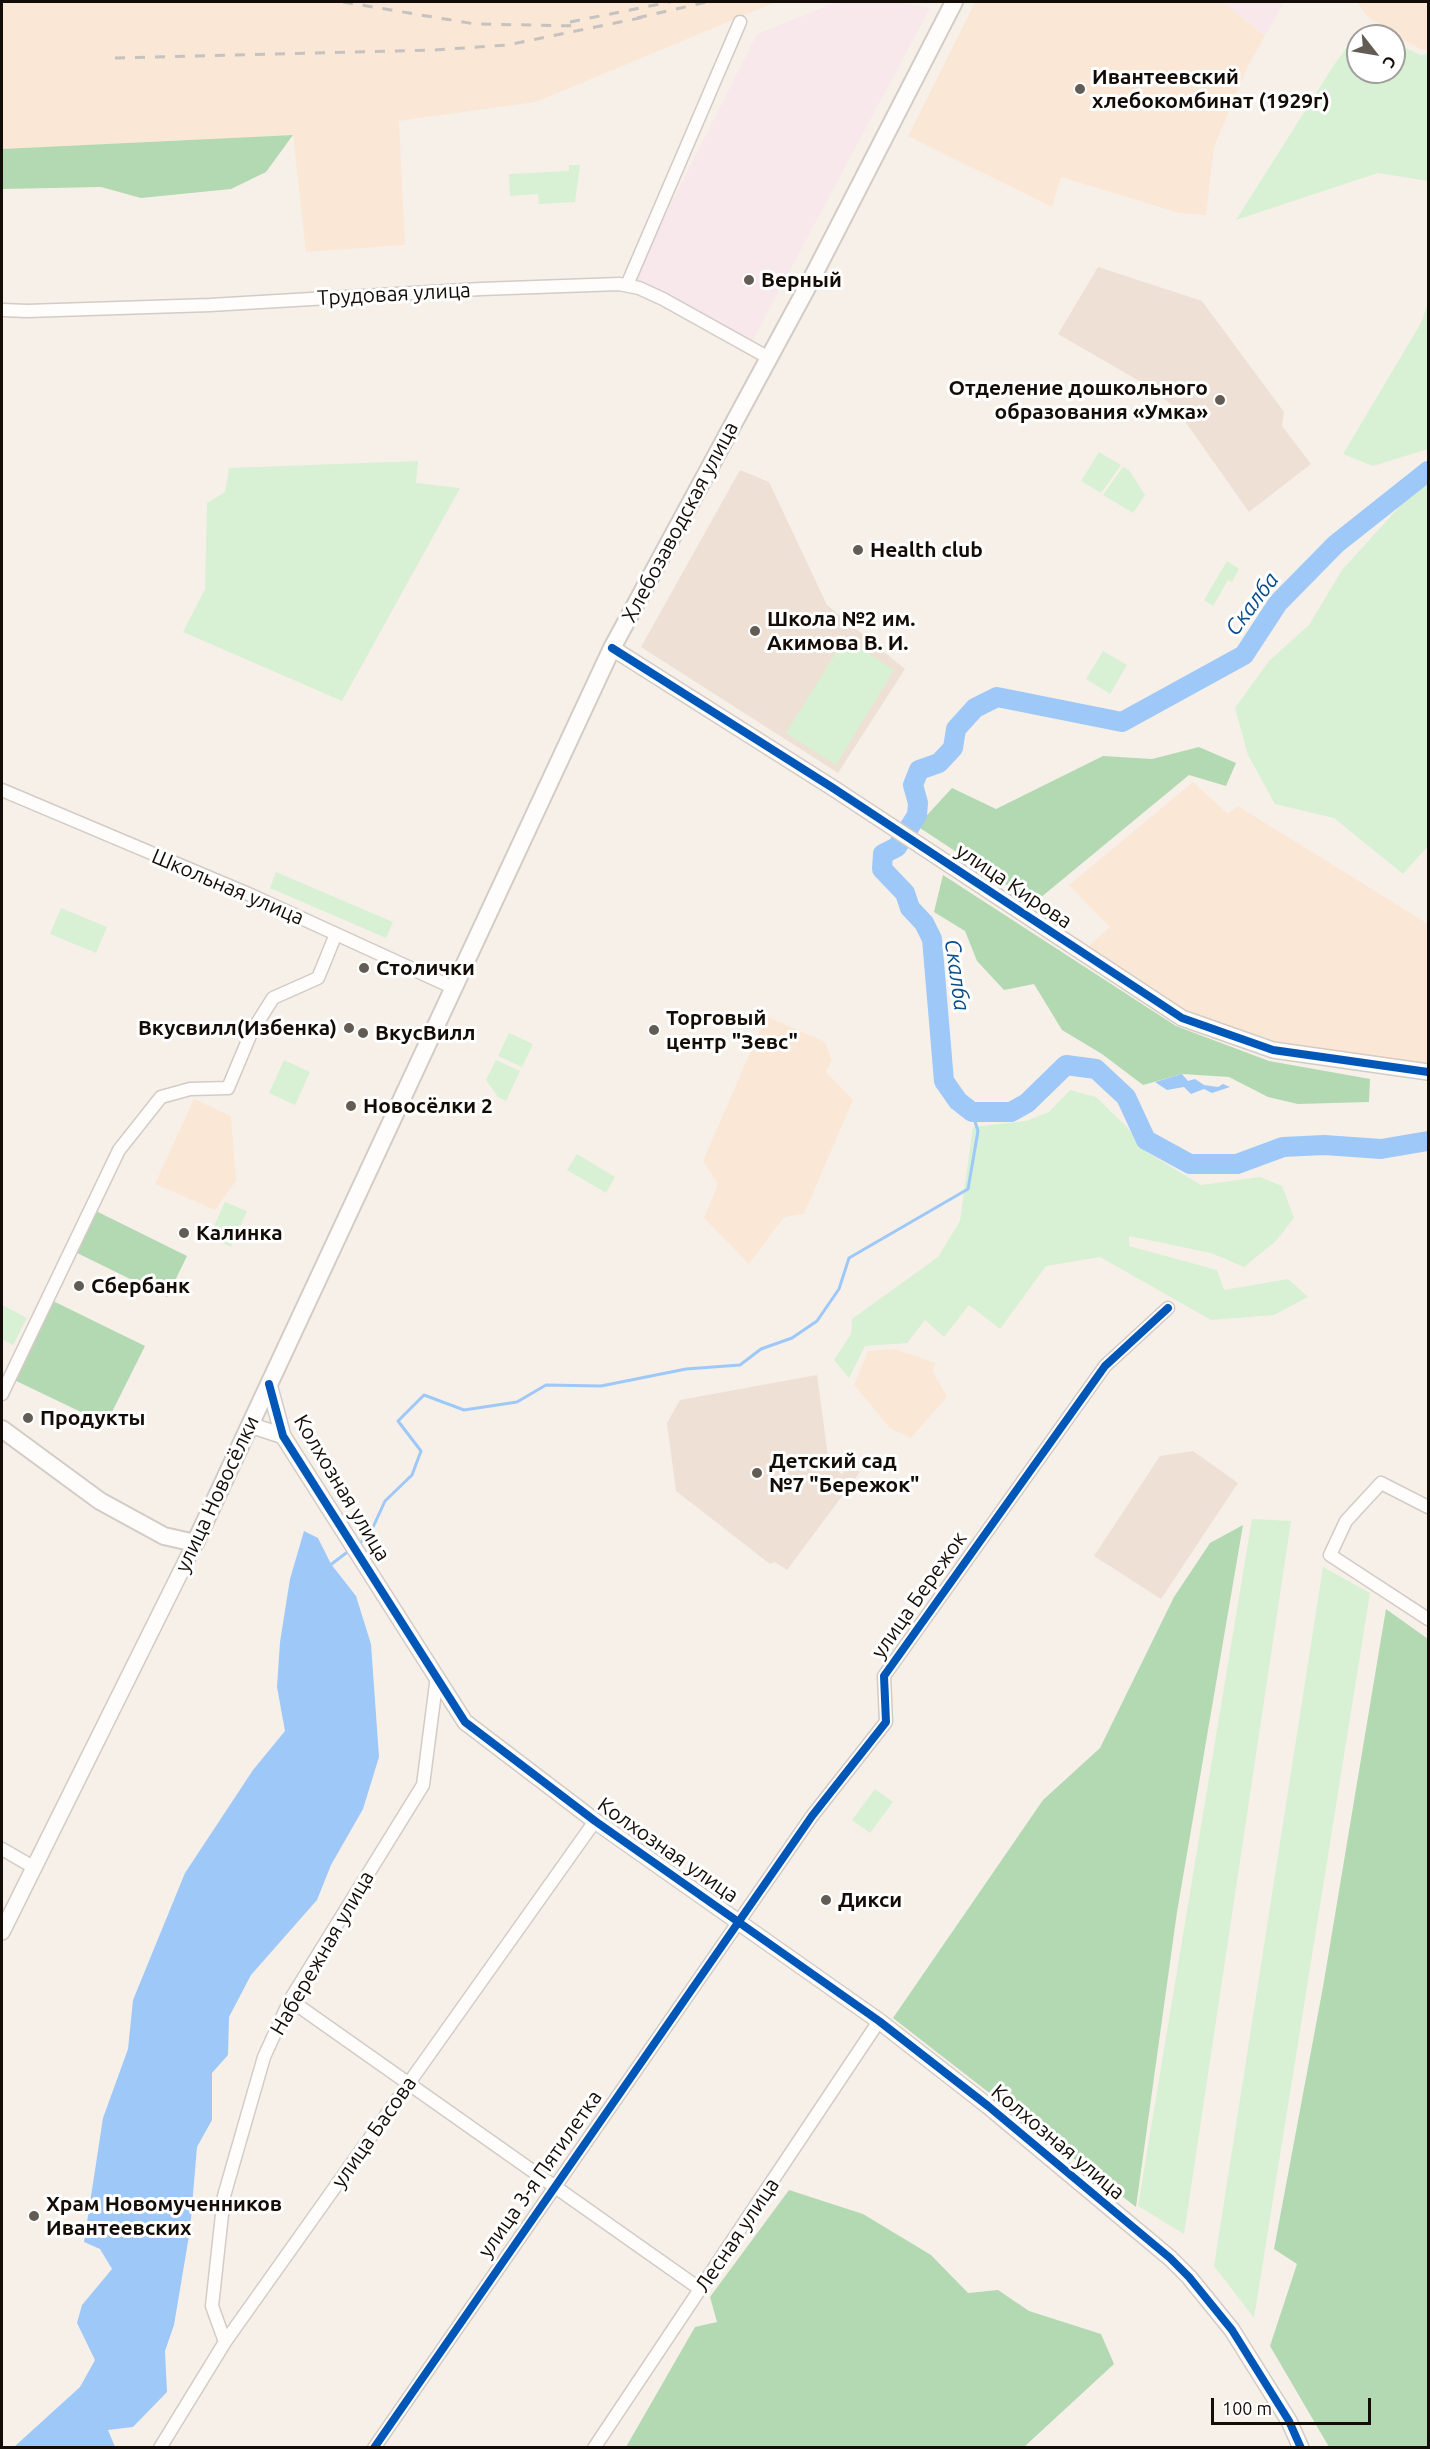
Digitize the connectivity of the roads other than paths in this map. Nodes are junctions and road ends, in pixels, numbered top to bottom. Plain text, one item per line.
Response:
1 (954, 2) edge
2 (740, 22) dead end
3 (627, 285) junction
4 (2, 310) edge
5 (769, 358) junction
6 (612, 648) junction
7 (2, 789) edge
8 (336, 934) junction
9 (454, 988) junction
10 (424, 1051) joint
11 (1428, 1072) edge
12 (1168, 1308) dead end
13 (269, 1384) junction
14 (2, 1394) edge
15 (250, 1425) junction
16 (2, 1429) edge
17 (283, 1436) junction
18 (1428, 1507) edge
19 (195, 1543) junction
20 (1428, 1619) edge
21 (437, 1676) junction
22 (595, 1821) junction
23 (2, 1849) edge
24 (35, 1868) junction
25 (738, 1921) junction
26 (2, 1932) edge
27 (290, 2000) junction
28 (879, 2021) junction
29 (408, 2084) junction
30 (553, 2186) junction
31 (700, 2289) junction
32 (225, 2342) junction
33 (160, 2448) edge
34 (374, 2448) edge
35 (594, 2448) edge
36 (1301, 2448) edge

1 - 5 main road, Хлебозаводская улица
2 - 3 street
3 - 4 street, Трудовая улица
3 - 5 street, Трудовая улица
5 - 6 main road, Хлебозаводская улица
6 - 9 main road, Хлебозаводская улица
6 - 11 street, улица Кирова
7 - 8 street, Школьная улица
8 - 9 street, Школьная улица
8 - 14 street
9 - 10 main road, Хлебозаводская улица
10 - 13 main road, улица Новосёлки
12 - 25 street, улица Бережок
13 - 15 main road, улица Новосёлки
13 - 17 street, Колхозная улица
15 - 17 street, Колхозная улица
15 - 19 main road, улица Новосёлки
16 - 19 main road
17 - 21 street, Колхозная улица
18 - 20 street
19 - 24 street, улица Новосёлки
21 - 22 street, Колхозная улица
21 - 27 street, Набережная улица
22 - 25 street, Колхозная улица
22 - 29 street, улица Басова
23 - 24 street
24 - 26 street, улица Новосёлки
25 - 28 street, Колхозная улица
25 - 30 street, улица 3-я Пятилетка
27 - 29 street
27 - 32 street, Набережная улица
28 - 31 street, Лесная улица
28 - 36 street, Колхозная улица
29 - 30 street
29 - 32 street, улица Басова
30 - 31 street
30 - 34 street, улица 3-я Пятилетка
31 - 35 street, Лесная улица
32 - 33 street, улица Басова

